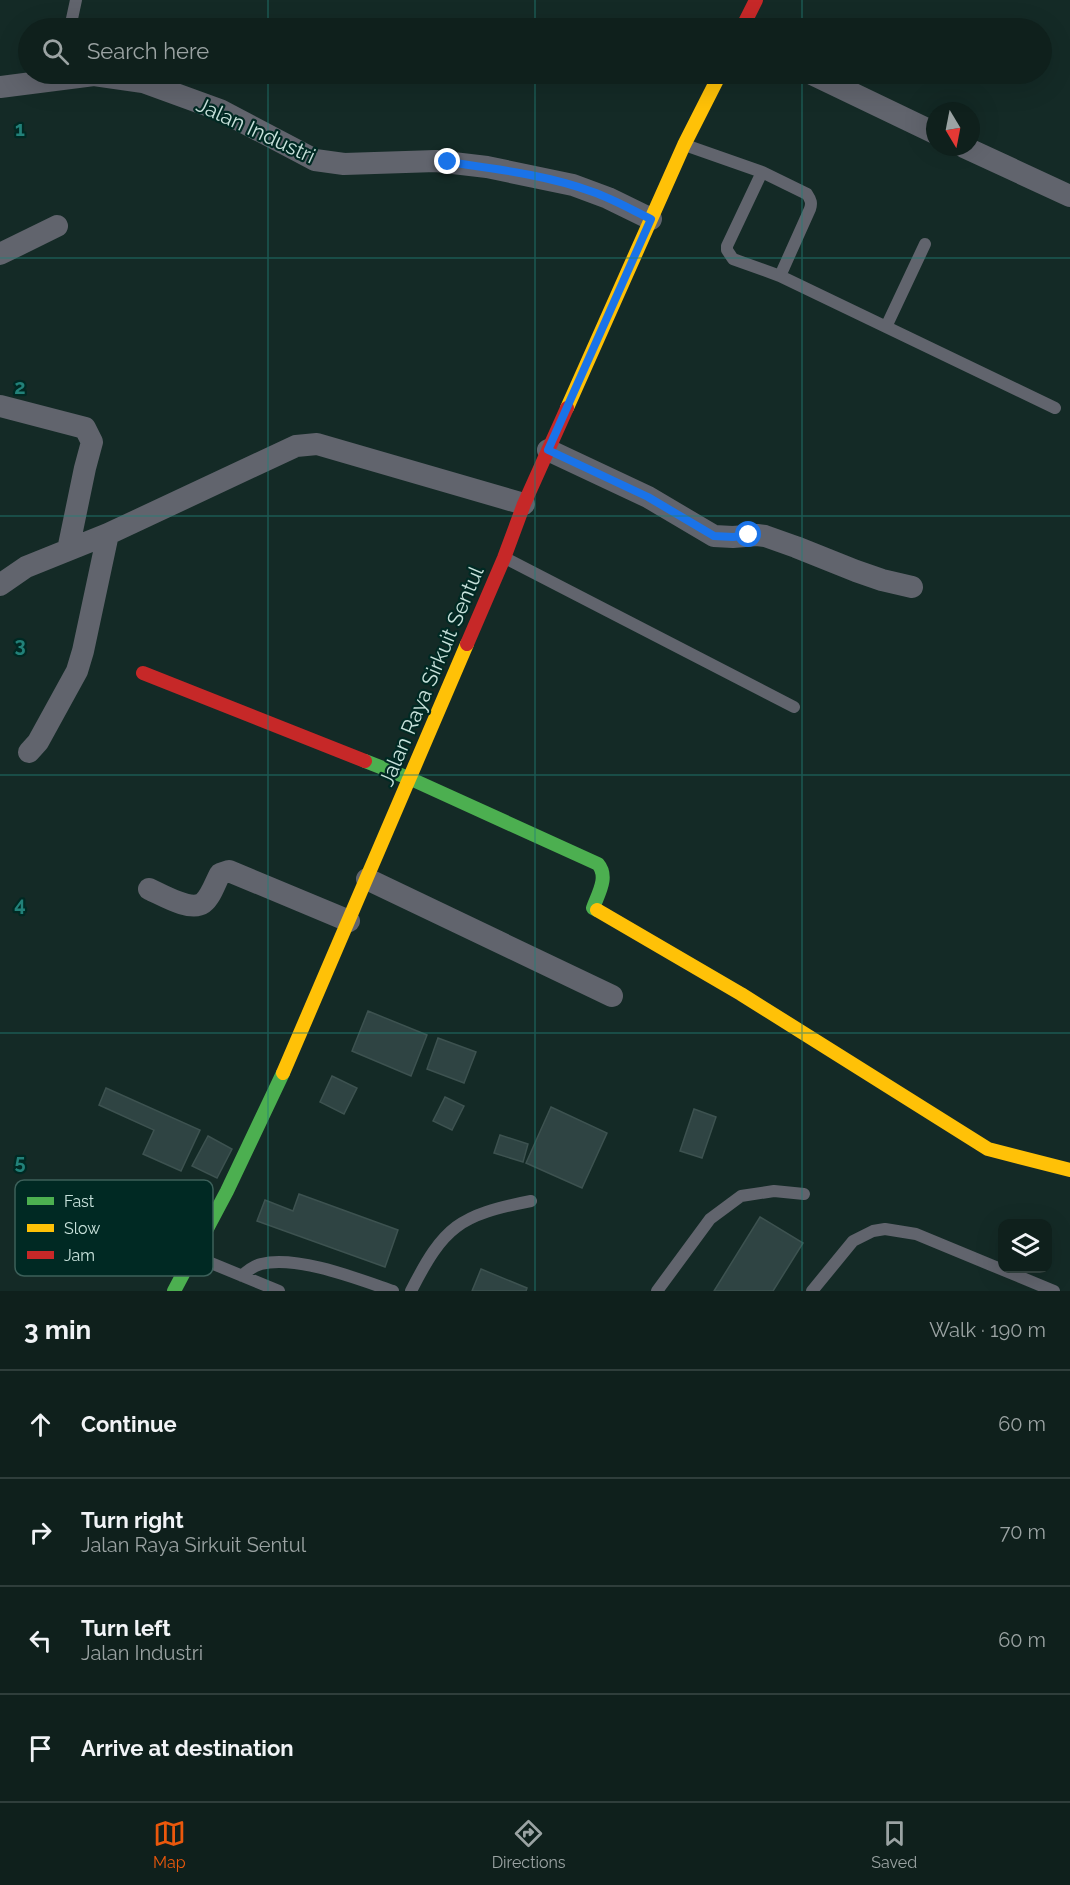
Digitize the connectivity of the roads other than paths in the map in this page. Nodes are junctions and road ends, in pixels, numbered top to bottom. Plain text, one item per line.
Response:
1 (76, 0) edge
2 (756, 0) edge
3 (72, 18) edge
4 (747, 18) edge
5 (18, 84) edge
6 (148, 84) edge
7 (715, 84) edge
8 (833, 84) edge
9 (0, 87) edge
10 (926, 129) edge
11 (684, 145) junction
12 (980, 154) edge
13 (762, 172) junction
14 (1070, 196) edge
15 (651, 219) junction
16 (57, 226) dead end
17 (925, 244) dead end
18 (0, 254) edge
19 (780, 276) junction
20 (886, 327) junction
21 (0, 406) edge
22 (1055, 408) dead end
23 (548, 450) junction
24 (524, 504) junction
25 (108, 534) junction
26 (68, 550) junction
27 (504, 558) junction
28 (0, 585) edge
29 (912, 587) dead end
30 (143, 673) dead end
31 (794, 707) dead end
32 (29, 752) dead end
33 (411, 779) junction
34 (367, 879) junction
35 (149, 889) dead end
36 (349, 921) junction
37 (612, 996) dead end
38 (1070, 1170) edge
39 (804, 1194) dead end
40 (531, 1201) dead end
41 (213, 1218) edge
42 (213, 1264) edge
43 (183, 1276) edge
44 (242, 1276) junction
45 (174, 1291) edge
46 (279, 1291) edge
47 (393, 1291) edge
48 (411, 1291) edge
49 (657, 1291) edge
50 (812, 1291) edge
51 (1054, 1291) edge

1 - 3 lane
2 - 4 main road
5 - 9 street, Jalan Industri
6 - 15 street, Jalan Industri
7 - 11 main road, Jalan Raya Sirkuit Sentul
8 - 10 street
11 - 13 lane
11 - 15 main road, Jalan Raya Sirkuit Sentul
12 - 14 street
13 - 19 lane
13 - 19 lane
15 - 23 main road, Jalan Raya Sirkuit Sentul
16 - 18 street
17 - 20 lane
19 - 20 lane
20 - 22 lane
21 - 26 street
23 - 24 main road, Jalan Raya Sirkuit Sentul
23 - 29 street
24 - 25 street
24 - 27 main road, Jalan Raya Sirkuit Sentul
25 - 26 street
25 - 32 street
26 - 28 street
27 - 31 lane
27 - 33 main road, Jalan Raya Sirkuit Sentul
30 - 33 main road
33 - 34 main road, Jalan Raya Sirkuit Sentul
33 - 38 main road
34 - 36 main road, Jalan Raya Sirkuit Sentul
34 - 37 street
35 - 36 street
36 - 41 main road, Jalan Raya Sirkuit Sentul
39 - 49 lane
40 - 48 lane
42 - 44 lane
43 - 45 main road, Jalan Raya Sirkuit Sentul
44 - 46 lane
44 - 47 lane
50 - 51 lane

